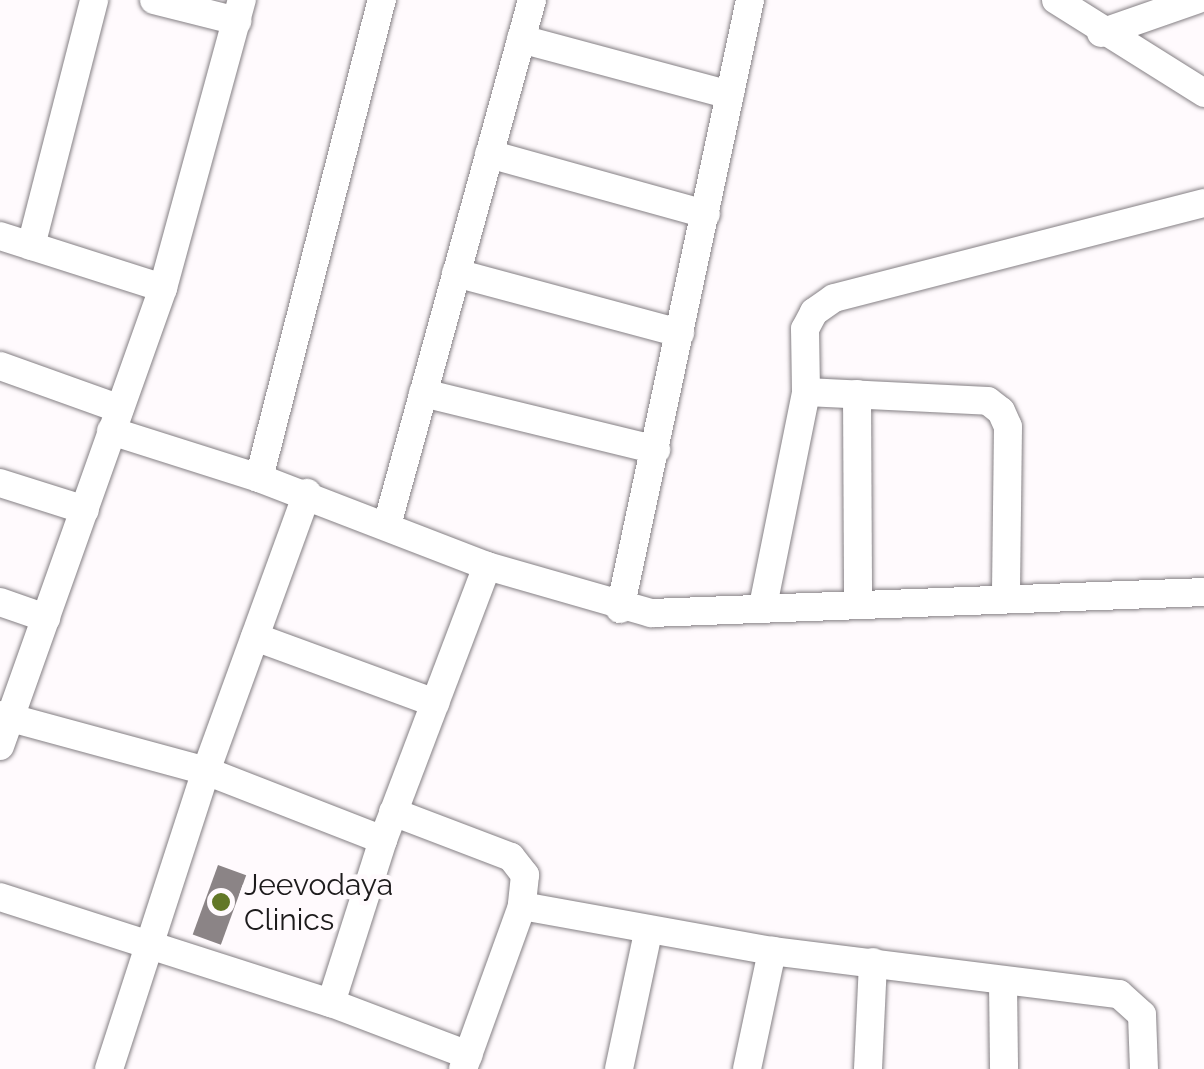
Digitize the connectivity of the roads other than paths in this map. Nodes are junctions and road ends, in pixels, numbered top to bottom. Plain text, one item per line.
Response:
1 (94, 0) edge
2 (154, 0) edge
3 (382, 0) edge
4 (532, 0) edge
5 (750, 0) edge
6 (1056, 0) edge
7 (1196, 0) edge
8 (239, 10) edge
9 (1101, 33) junction
10 (521, 40) junction
11 (1204, 94) edge
12 (730, 95) junction
13 (489, 154) junction
14 (1204, 203) edge
15 (706, 214) junction
16 (0, 236) edge
17 (31, 246) junction
18 (456, 273) junction
19 (163, 288) junction
20 (680, 333) junction
21 (0, 366) edge
22 (806, 392) junction
23 (422, 393) junction
24 (857, 394) junction
25 (116, 420) junction
26 (656, 450) junction
27 (259, 478) junction
28 (0, 483) edge
29 (307, 493) junction
30 (85, 510) junction
31 (386, 525) junction
32 (488, 566) junction
33 (1204, 592) edge
34 (1006, 598) junction
35 (0, 602) edge
36 (858, 603) junction
37 (764, 606) junction
38 (620, 609) junction
39 (46, 618) junction
40 (254, 637) junction
41 (436, 703) junction
42 (5, 716) edge
43 (0, 746) edge
44 (206, 772) junction
45 (394, 812) junction
46 (383, 840) junction
47 (0, 897) edge
48 (522, 906) junction
49 (648, 932) junction
50 (151, 945) junction
51 (772, 951) junction
52 (873, 962) junction
53 (1004, 983) junction
54 (331, 1002) junction
55 (466, 1062) edge
56 (109, 1069) edge
57 (619, 1069) edge
58 (747, 1069) edge
59 (868, 1069) edge
60 (1004, 1069) edge
61 (1144, 1069) edge

1 - 17 street
2 - 8 street
3 - 27 street
4 - 10 street
5 - 12 street
6 - 9 street
7 - 9 street
8 - 19 street
9 - 11 street
10 - 12 street
10 - 13 street
12 - 15 street
13 - 15 street
13 - 18 street
14 - 22 street
15 - 20 street
16 - 17 street
17 - 19 street
18 - 20 street
18 - 23 street
19 - 25 street
20 - 26 street
21 - 25 street
22 - 24 street
22 - 37 street
23 - 26 street
23 - 31 street
24 - 34 street
24 - 36 street
25 - 27 street
25 - 30 street
26 - 38 street
27 - 29 street
28 - 30 street
29 - 31 street
29 - 40 street
30 - 39 street
31 - 32 street
32 - 38 street
32 - 41 street
33 - 34 street
34 - 36 street
35 - 39 street
36 - 37 street
37 - 38 street
39 - 42 street
40 - 41 street
40 - 44 street
41 - 45 street
42 - 43 street
42 - 44 street
44 - 46 street
44 - 50 street
45 - 46 street
45 - 48 street
46 - 54 street
47 - 50 street
48 - 49 street
48 - 55 street
49 - 51 street
49 - 57 street
50 - 54 street
50 - 56 street
51 - 52 street
51 - 58 street
52 - 53 street
52 - 59 street
53 - 60 street
53 - 61 street
54 - 55 street

